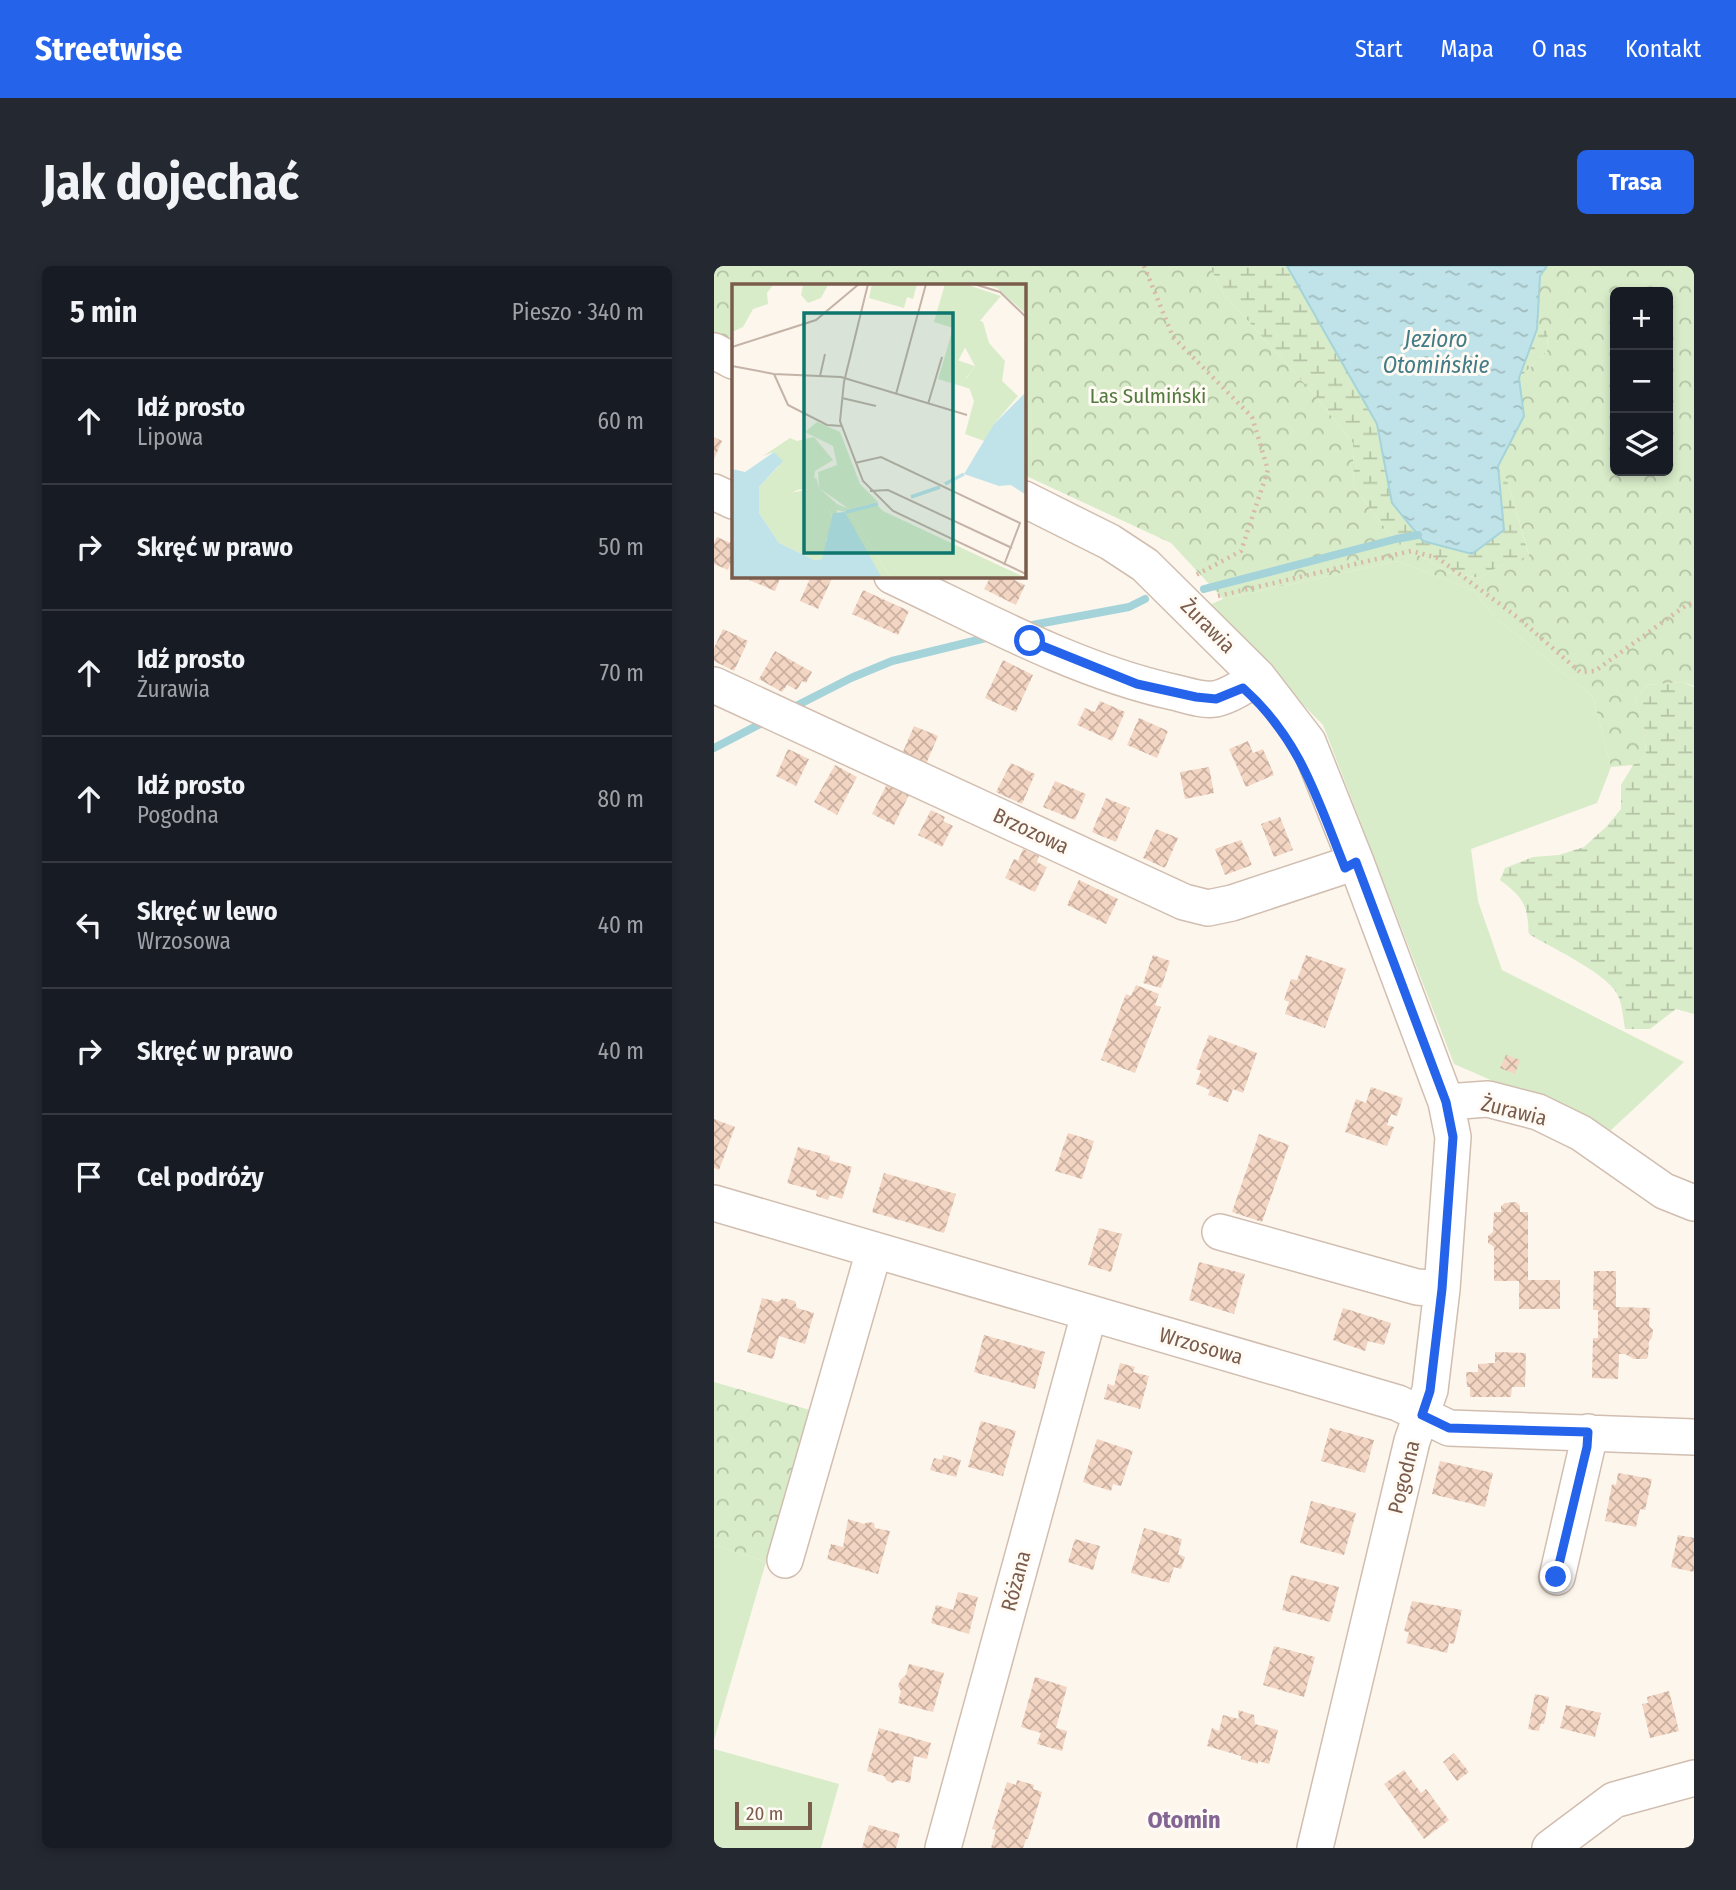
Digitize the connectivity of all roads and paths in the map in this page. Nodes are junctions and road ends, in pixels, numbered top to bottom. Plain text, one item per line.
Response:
1 (1144, 266) edge
2 (714, 351) edge
3 (732, 360) edge
4 (714, 492) edge
5 (1026, 500) edge
6 (732, 501) edge
7 (896, 578) edge
8 (1179, 597) junction
9 (1694, 602) edge
10 (1258, 677) junction
11 (714, 685) edge
12 (1356, 862) junction
13 (1446, 1102) junction
14 (714, 1203) edge
15 (1694, 1203) edge
16 (1220, 1232) dead end
17 (874, 1251) junction
18 (1442, 1289) junction
19 (1090, 1314) junction
20 (1422, 1415) junction
21 (1588, 1432) junction
22 (1694, 1437) edge
23 (785, 1560) dead end
24 (1556, 1577) dead end
25 (1694, 1778) edge
26 (943, 1848) edge
27 (1315, 1848) edge
28 (1550, 1848) edge

1 - 8 path
2 - 3 street
4 - 6 street
5 - 8 street, Żurawia
7 - 10 street
8 - 9 path
8 - 10 street, Żurawia
10 - 12 street, Żurawia
11 - 12 street, Brzozowa
12 - 13 street, Żurawia
13 - 15 street, Żurawia
13 - 18 street, Pogodna
14 - 17 street, Wrzosowa
16 - 18 street
17 - 19 street, Wrzosowa
17 - 23 street
18 - 20 street, Pogodna
19 - 20 street, Wrzosowa
19 - 26 street, Różana
20 - 21 street, Wrzosowa
20 - 27 street, Pogodna
21 - 22 street, Wrzosowa
21 - 24 street
25 - 28 street

